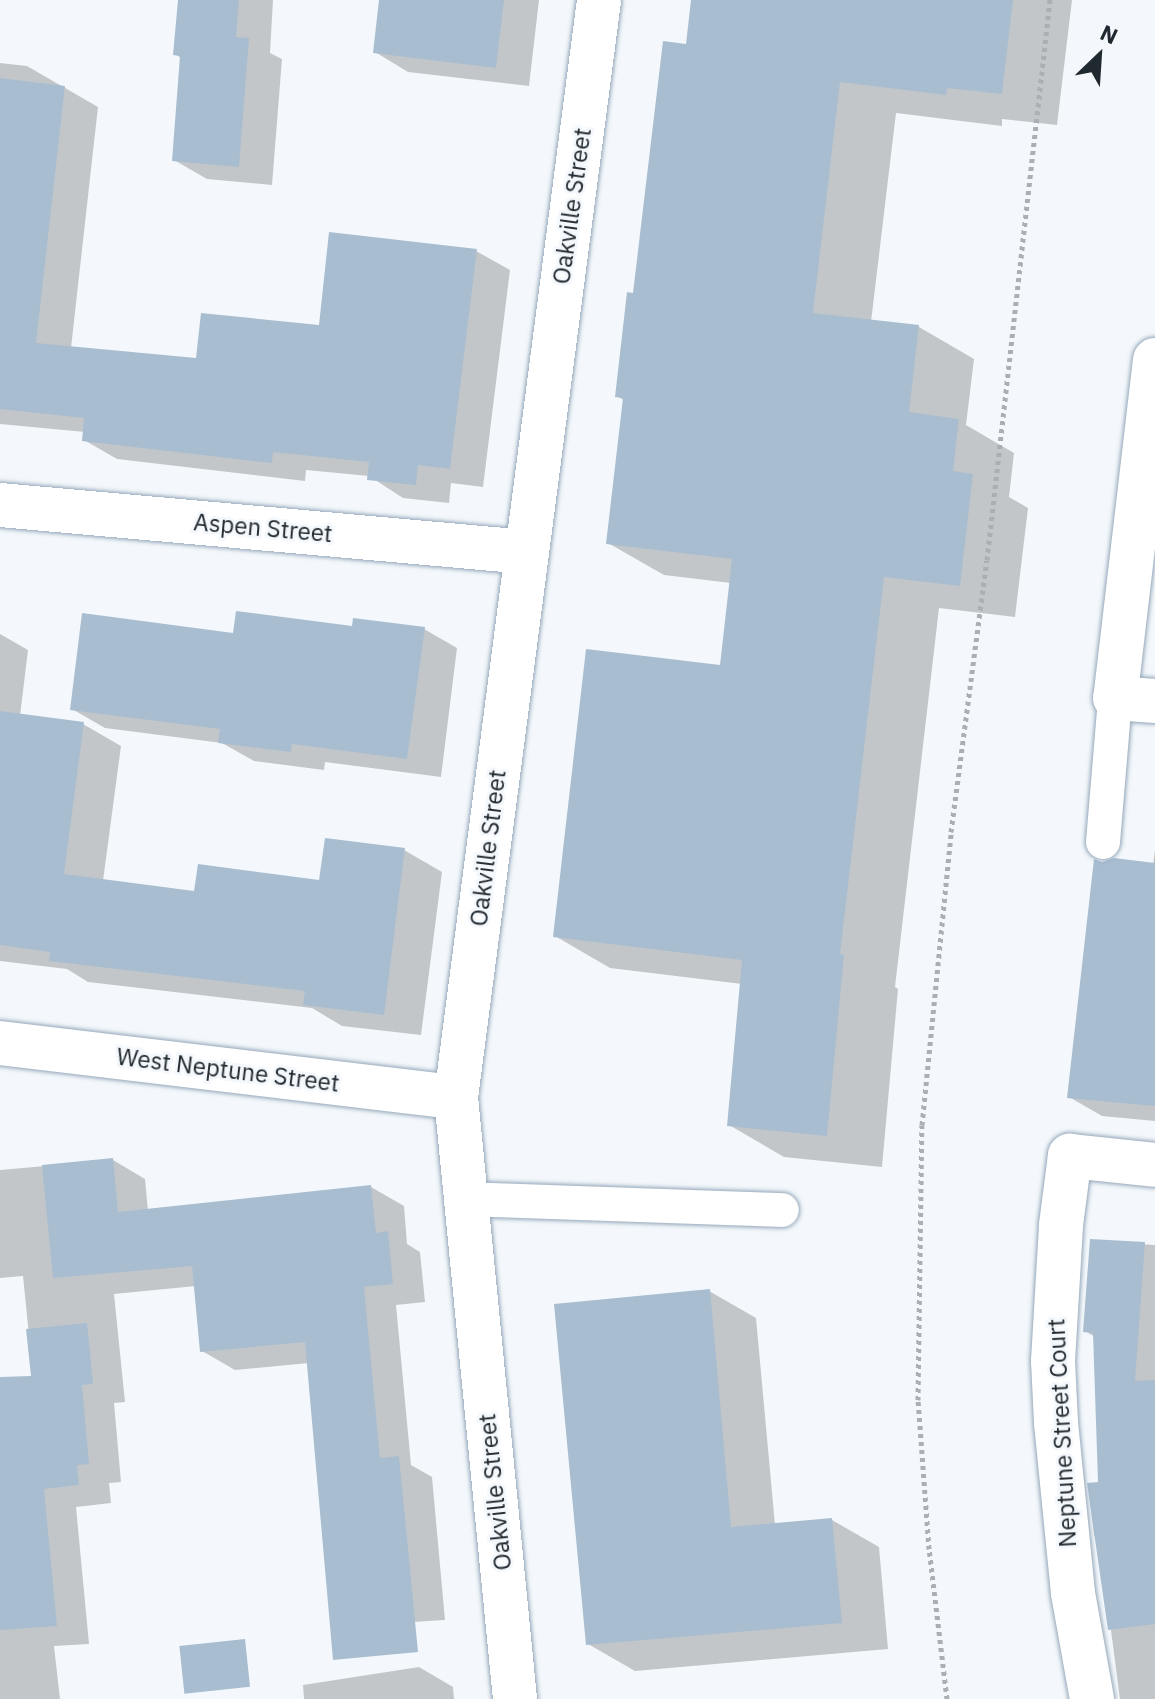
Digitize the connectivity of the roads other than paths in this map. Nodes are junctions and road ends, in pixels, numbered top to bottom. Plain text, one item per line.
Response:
1 (599, 0) edge
2 (1155, 360) edge
3 (0, 505) edge
4 (527, 552) junction
5 (1135, 700) edge
6 (1103, 842) dead end
7 (0, 1043) edge
8 (456, 1097) junction
9 (1155, 1165) edge
10 (466, 1199) junction
11 (782, 1210) dead end
12 (515, 1699) edge
13 (1092, 1699) edge

1 - 4 street, Oakville Street
2 - 5 street
3 - 4 street, Aspen Street
4 - 8 street, Oakville Street
5 - 6 lane
7 - 8 street, West Neptune Street
8 - 10 street, Oakville Street
9 - 13 street, Neptune Street Court
10 - 11 lane
10 - 12 street, Oakville Street

